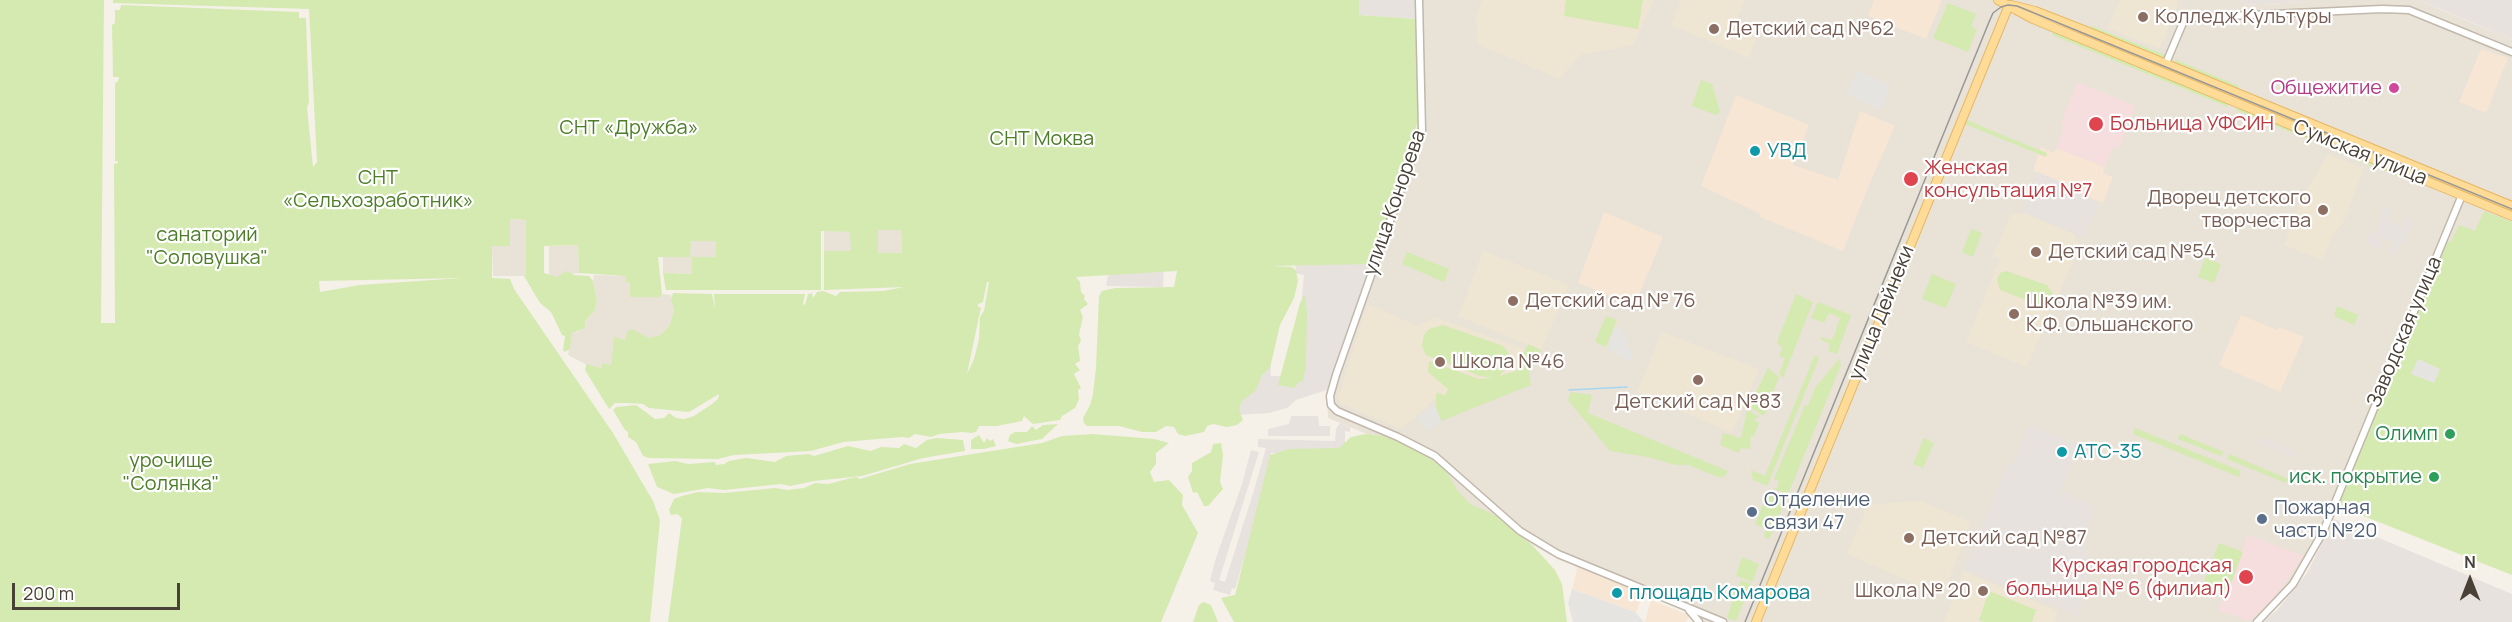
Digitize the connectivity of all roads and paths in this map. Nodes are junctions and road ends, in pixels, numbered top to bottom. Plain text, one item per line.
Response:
1 (1419, 0) edge
2 (1998, 0) edge
3 (2010, 5) junction
4 (2512, 52) edge
5 (2166, 63) junction
6 (2463, 191) junction
7 (2512, 206) edge
8 (2512, 216) edge
9 (1689, 609) junction
10 (1699, 622) edge
11 (1723, 622) edge
12 (1756, 622) edge
13 (2257, 622) edge

1 - 9 street, улица Конорева
2 - 3 main road, Сумская улица
3 - 5 main road, Сумская улица
3 - 6 main road, Сумская улица
3 - 12 main road, улица Дейнеки
4 - 5 street
5 - 6 main road, Сумская улица
6 - 7 main road, Сумская улица
6 - 8 main road, Сумская улица
6 - 13 street, Заводская улица
9 - 10 street
9 - 11 street

